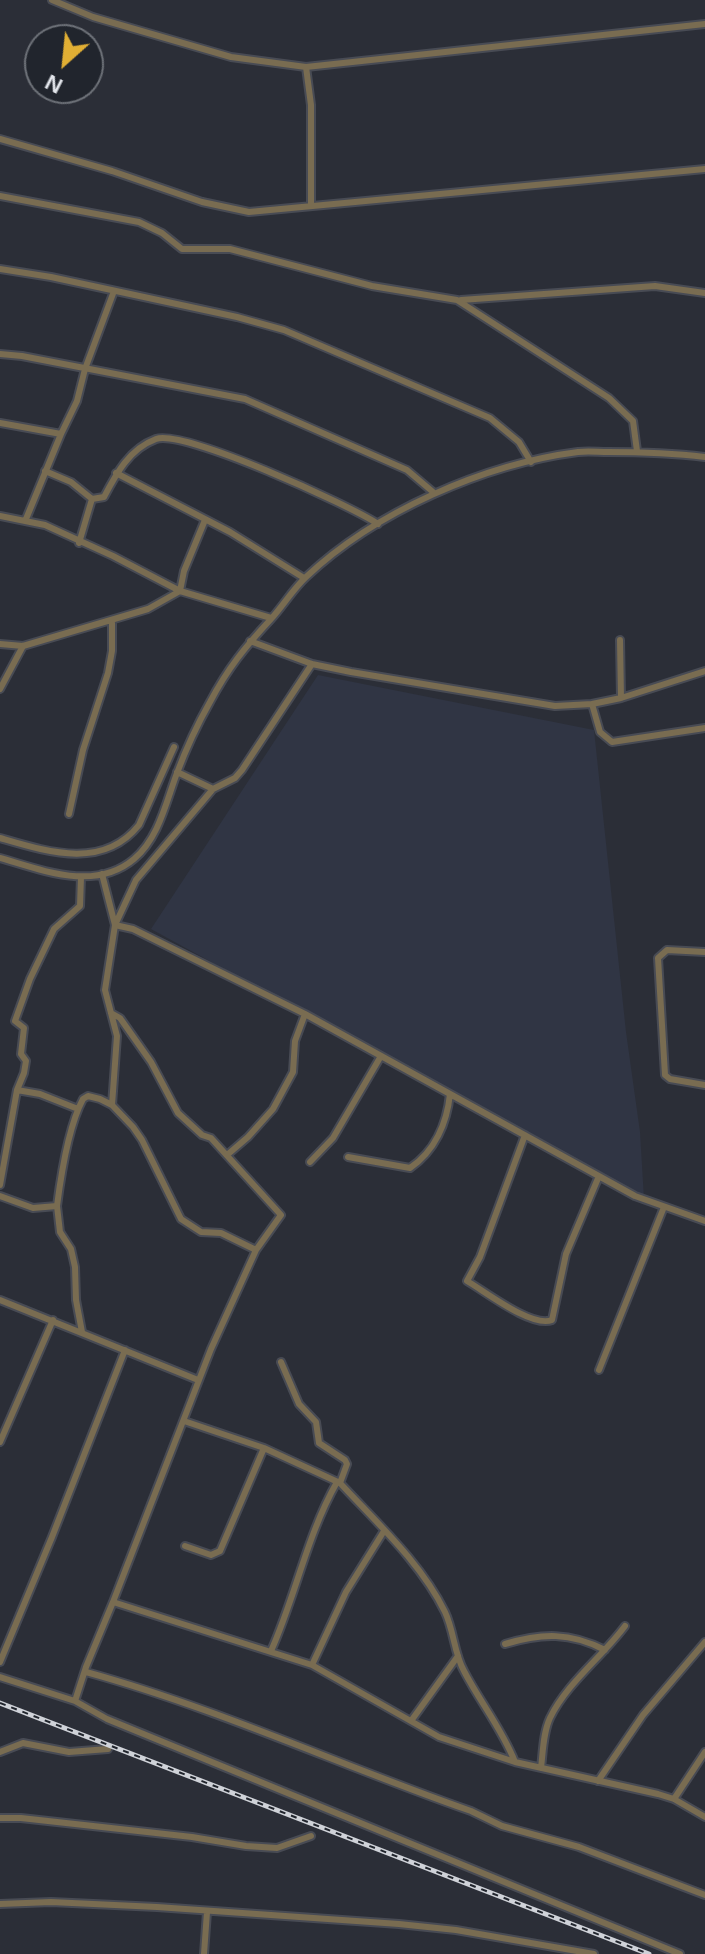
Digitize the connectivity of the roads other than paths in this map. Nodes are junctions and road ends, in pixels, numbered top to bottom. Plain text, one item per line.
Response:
1 (52, 0) edge
2 (705, 24) edge
3 (306, 67) junction
4 (0, 139) edge
5 (705, 169) edge
6 (0, 196) edge
7 (311, 205) junction
8 (0, 269) edge
9 (114, 291) junction
10 (705, 293) edge
11 (457, 300) junction
12 (0, 354) edge
13 (85, 369) junction
14 (0, 423) edge
15 (61, 434) junction
16 (637, 451) junction
17 (705, 457) edge
18 (531, 462) junction
19 (45, 471) junction
20 (116, 473) junction
21 (433, 492) junction
22 (92, 499) junction
23 (0, 516) edge
24 (26, 519) junction
25 (205, 520) junction
26 (378, 524) junction
27 (79, 543) junction
28 (304, 578) junction
29 (180, 591) junction
30 (271, 618) junction
31 (112, 621) junction
32 (620, 640) dead end
33 (250, 641) junction
34 (0, 644) edge
35 (23, 646) junction
36 (312, 664) junction
37 (705, 671) edge
38 (0, 689) edge
39 (621, 698) junction
40 (592, 704) junction
41 (705, 728) edge
42 (174, 747) dead end
43 (177, 772) junction
44 (213, 789) junction
45 (69, 814) dead end
46 (0, 838) edge
47 (0, 858) edge
48 (102, 874) junction
49 (81, 877) junction
50 (115, 925) junction
51 (705, 952) edge
52 (111, 1013) junction
53 (305, 1014) junction
54 (381, 1056) junction
55 (705, 1085) edge
56 (17, 1090) junction
57 (450, 1094) junction
58 (112, 1105) junction
59 (78, 1109) junction
60 (525, 1135) junction
61 (227, 1155) junction
62 (348, 1157) dead end
63 (310, 1162) dead end
64 (599, 1176) junction
65 (0, 1185) edge
66 (0, 1196) edge
67 (57, 1206) junction
68 (664, 1207) junction
69 (705, 1221) edge
70 (256, 1250) junction
71 (0, 1300) edge
72 (53, 1320) junction
73 (82, 1332) junction
74 (125, 1350) junction
75 (281, 1362) dead end
76 (599, 1370) dead end
77 (198, 1380) junction
78 (184, 1421) junction
79 (0, 1442) edge
80 (264, 1448) junction
81 (339, 1483) junction
82 (384, 1531) junction
83 (185, 1546) dead end
84 (113, 1602) junction
85 (625, 1626) dead end
86 (705, 1642) edge
87 (505, 1644) dead end
88 (605, 1650) junction
89 (271, 1651) junction
90 (458, 1656) junction
91 (0, 1662) edge
92 (312, 1665) junction
93 (86, 1672) junction
94 (0, 1677) edge
95 (75, 1701) junction
96 (411, 1721) junction
97 (108, 1749) dead end
98 (0, 1752) edge
99 (705, 1752) edge
100 (515, 1762) junction
101 (541, 1768) junction
102 (598, 1781) junction
103 (674, 1799) junction
104 (705, 1817) edge
105 (0, 1818) edge
106 (311, 1836) dead end
107 (705, 1895) edge
108 (0, 1904) edge
109 (207, 1912) junction
110 (204, 1954) edge
111 (594, 1954) edge
112 (679, 1954) edge

1 - 3 street
2 - 3 street
3 - 7 street
4 - 7 street
5 - 7 street
6 - 11 street
8 - 9 street
9 - 13 street
9 - 18 street
10 - 11 street
11 - 16 street
12 - 13 street
13 - 15 street
13 - 21 street
14 - 15 street
15 - 19 street
16 - 17 street
16 - 18 street
18 - 21 street
19 - 22 street
19 - 24 street
20 - 22 street
20 - 25 street
20 - 26 street
21 - 26 street
22 - 27 street
23 - 24 street
24 - 27 street
25 - 28 street
25 - 29 street
26 - 28 street
27 - 29 street
28 - 30 street
29 - 30 street
29 - 31 street
30 - 33 street
31 - 35 street
31 - 45 street
32 - 39 street
33 - 36 street
33 - 43 street
34 - 35 street
35 - 38 street
36 - 40 street
36 - 44 street
37 - 39 street
39 - 40 street
40 - 41 street
42 - 46 street
43 - 44 street
43 - 48 street
44 - 50 street
47 - 49 street
48 - 49 street
48 - 50 street
49 - 56 street
50 - 52 street
50 - 53 street
51 - 55 street
52 - 58 street
52 - 61 street
53 - 54 street
53 - 61 street
54 - 57 street
54 - 63 street
56 - 59 street
56 - 65 street
57 - 60 street
57 - 62 street
58 - 59 street
58 - 70 street
59 - 67 street
60 - 64 street
60 - 64 street
61 - 70 street
64 - 68 street
66 - 67 street
67 - 73 street
68 - 69 street
68 - 76 street
70 - 77 street
71 - 72 street
72 - 73 street
72 - 79 street
73 - 74 street
74 - 77 street
74 - 91 street
75 - 81 street
77 - 78 street
78 - 80 street
78 - 84 street
80 - 81 street
80 - 83 street
81 - 82 street
81 - 89 street
82 - 90 street
82 - 92 street
84 - 89 street
84 - 93 street
85 - 88 street
86 - 102 street
87 - 88 street
88 - 101 street
89 - 92 street
90 - 96 street
90 - 100 street
92 - 96 street
93 - 95 street
93 - 107 street
94 - 95 street
95 - 112 street
96 - 100 street
97 - 98 street
99 - 103 street
100 - 101 street
101 - 102 street
102 - 103 street
103 - 104 street
105 - 106 street
108 - 109 street
109 - 110 street
109 - 111 street

